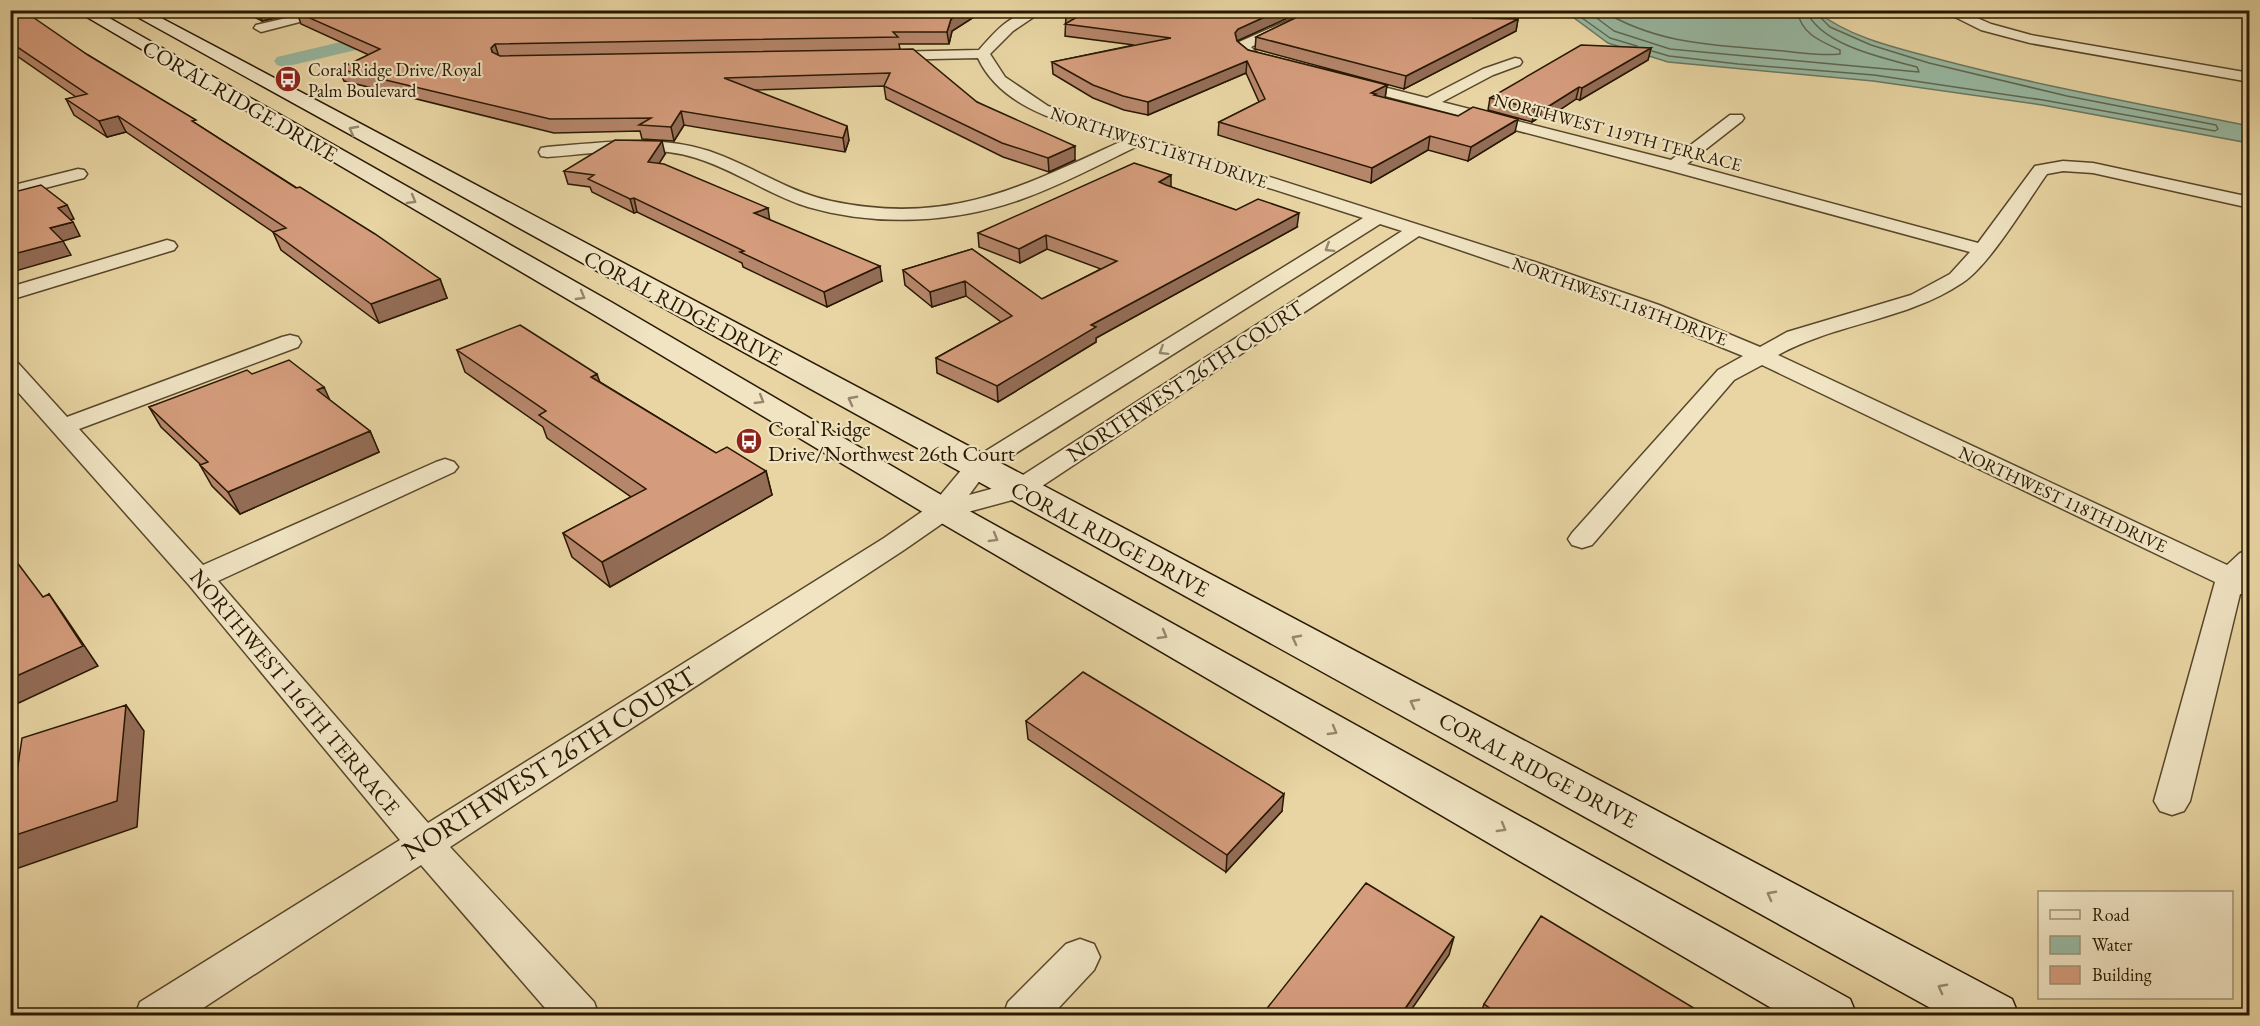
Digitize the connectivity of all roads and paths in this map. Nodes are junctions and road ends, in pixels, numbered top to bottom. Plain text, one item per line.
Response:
1 (83, 10) edge
2 (133, 10) edge
3 (340, 10) edge
4 (1038, 10) edge
5 (1324, 10) edge
6 (1947, 10) edge
7 (261, 28) dead end
8 (984, 54) junction
9 (876, 56) edge
10 (1515, 62) dead end
11 (1286, 66) edge
12 (2250, 78) edge
13 (1341, 80) edge
14 (1428, 103) junction
15 (1736, 118) dead end
16 (1136, 141) junction
17 (547, 152) dead end
18 (405, 158) junction
19 (1674, 166) junction
20 (361, 171) junction
21 (78, 174) dead end
22 (10, 192) edge
23 (2250, 203) edge
24 (1378, 217) junction
25 (1417, 229) junction
26 (166, 246) dead end
27 (1983, 250) junction
28 (10, 294) edge
29 (290, 342) dead end
30 (1761, 354) junction
31 (10, 368) edge
32 (63, 427) junction
33 (445, 467) dead end
34 (977, 467) junction
35 (1018, 490) junction
36 (943, 510) junction
37 (1582, 539) dead end
38 (2243, 574) edge
39 (199, 578) junction
40 (2172, 801) dead end
41 (424, 843) junction
42 (1080, 957) dead end
43 (155, 1016) edge
44 (579, 1016) edge
45 (1023, 1016) edge
46 (1832, 1016) edge
47 (1994, 1016) edge

1 - 20 main road, CORAL RIDGE DRIVE
18 -> 2 main road, CORAL RIDGE DRIVE
3 - 7 street
4 - 8 street
5 - 11 street
6 - 12 street
8 - 9 street
8 - 16 street, NORTHWEST 118TH DRIVE
10 - 14 street
13 - 14 street, NORTHWEST 119TH TERRACE
14 - 19 street, NORTHWEST 119TH TERRACE
15 - 19 street
16 - 17 street
16 - 24 street, NORTHWEST 118TH DRIVE
18 - 20 main road
34 -> 18 main road, CORAL RIDGE DRIVE
19 - 27 street, NORTHWEST 119TH TERRACE
20 -> 36 main road, CORAL RIDGE DRIVE
21 - 22 street
23 - 27 street
24 - 25 street, NORTHWEST 118TH DRIVE
24 -> 34 street, NORTHWEST 26TH COURT
25 - 30 street, NORTHWEST 118TH DRIVE
25 - 35 street, NORTHWEST 26TH COURT
26 - 28 street
27 - 30 street
29 - 32 street
30 - 37 street
30 - 38 street, NORTHWEST 118TH DRIVE
31 - 32 street, NORTHWEST 116TH TERRACE
32 - 39 street, NORTHWEST 116TH TERRACE
33 - 39 street
34 - 35 main road, CORAL RIDGE DRIVE
34 - 36 street, NORTHWEST 26TH COURT
35 - 36 street, NORTHWEST 26TH COURT
47 -> 35 main road, CORAL RIDGE DRIVE
36 - 41 street, NORTHWEST 26TH COURT
36 -> 46 main road, CORAL RIDGE DRIVE
38 - 40 street
39 - 41 street, NORTHWEST 116TH TERRACE
41 - 43 street, NORTHWEST 26TH COURT
41 - 44 street, NORTHWEST 116TH TERRACE
42 - 45 street

